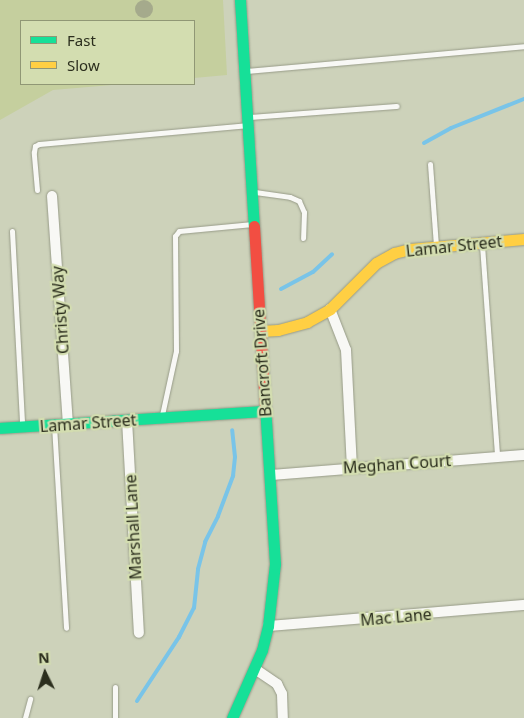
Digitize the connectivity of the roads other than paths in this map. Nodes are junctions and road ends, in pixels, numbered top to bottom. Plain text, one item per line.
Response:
1 (240, 0) edge
2 (524, 46) edge
3 (245, 71) junction
4 (397, 106) dead end
5 (248, 120) junction
6 (430, 164) dead end
7 (37, 190) dead end
8 (252, 192) junction
9 (52, 196) dead end
10 (254, 224) junction
11 (12, 231) dead end
12 (303, 238) dead end
13 (524, 239) edge
14 (482, 242) junction
15 (436, 246) junction
16 (330, 309) junction
17 (260, 331) junction
18 (265, 410) junction
19 (162, 418) junction
20 (127, 420) junction
21 (68, 424) junction
22 (54, 425) junction
23 (22, 426) junction
24 (0, 428) edge
25 (524, 455) edge
26 (497, 456) junction
27 (352, 468) junction
28 (270, 474) junction
29 (524, 605) edge
30 (268, 626) junction
31 (66, 628) dead end
32 (139, 633) dead end
33 (255, 669) junction
34 (114, 687) dead end
35 (30, 699) dead end
36 (26, 718) edge
37 (114, 718) edge
38 (232, 718) edge
39 (283, 718) edge

1 - 3 main road, Bancroft Drive
2 - 3 lane
3 - 5 main road, Bancroft Drive
4 - 5 lane
5 - 7 lane
5 - 8 main road, Bancroft Drive
6 - 15 lane
8 - 10 main road, Bancroft Drive
8 - 12 lane
9 - 21 street, Christy Way
10 - 17 main road, Bancroft Drive
10 - 19 lane
11 - 23 lane
13 - 14 main road, Lamar Street
14 - 15 main road, Lamar Street
14 - 26 lane
15 - 16 main road, Lamar Street
16 - 17 main road, Lamar Street
16 - 27 street
17 - 18 main road, Bancroft Drive
18 - 19 main road, Lamar Street
18 - 28 main road, Bancroft Drive
19 - 20 main road, Lamar Street
20 - 21 main road, Lamar Street
20 - 32 street, Marshall Lane
21 - 22 main road, Lamar Street
22 - 23 main road, Lamar Street
22 - 31 lane
23 - 24 main road, Lamar Street
25 - 26 street, Meghan Court
26 - 27 street, Meghan Court
27 - 28 street, Meghan Court
28 - 30 main road, Bancroft Drive
29 - 30 street, Mac Lane
30 - 33 main road, Bancroft Drive
33 - 38 main road, Bancroft Drive
33 - 39 street
34 - 37 lane
35 - 36 lane

